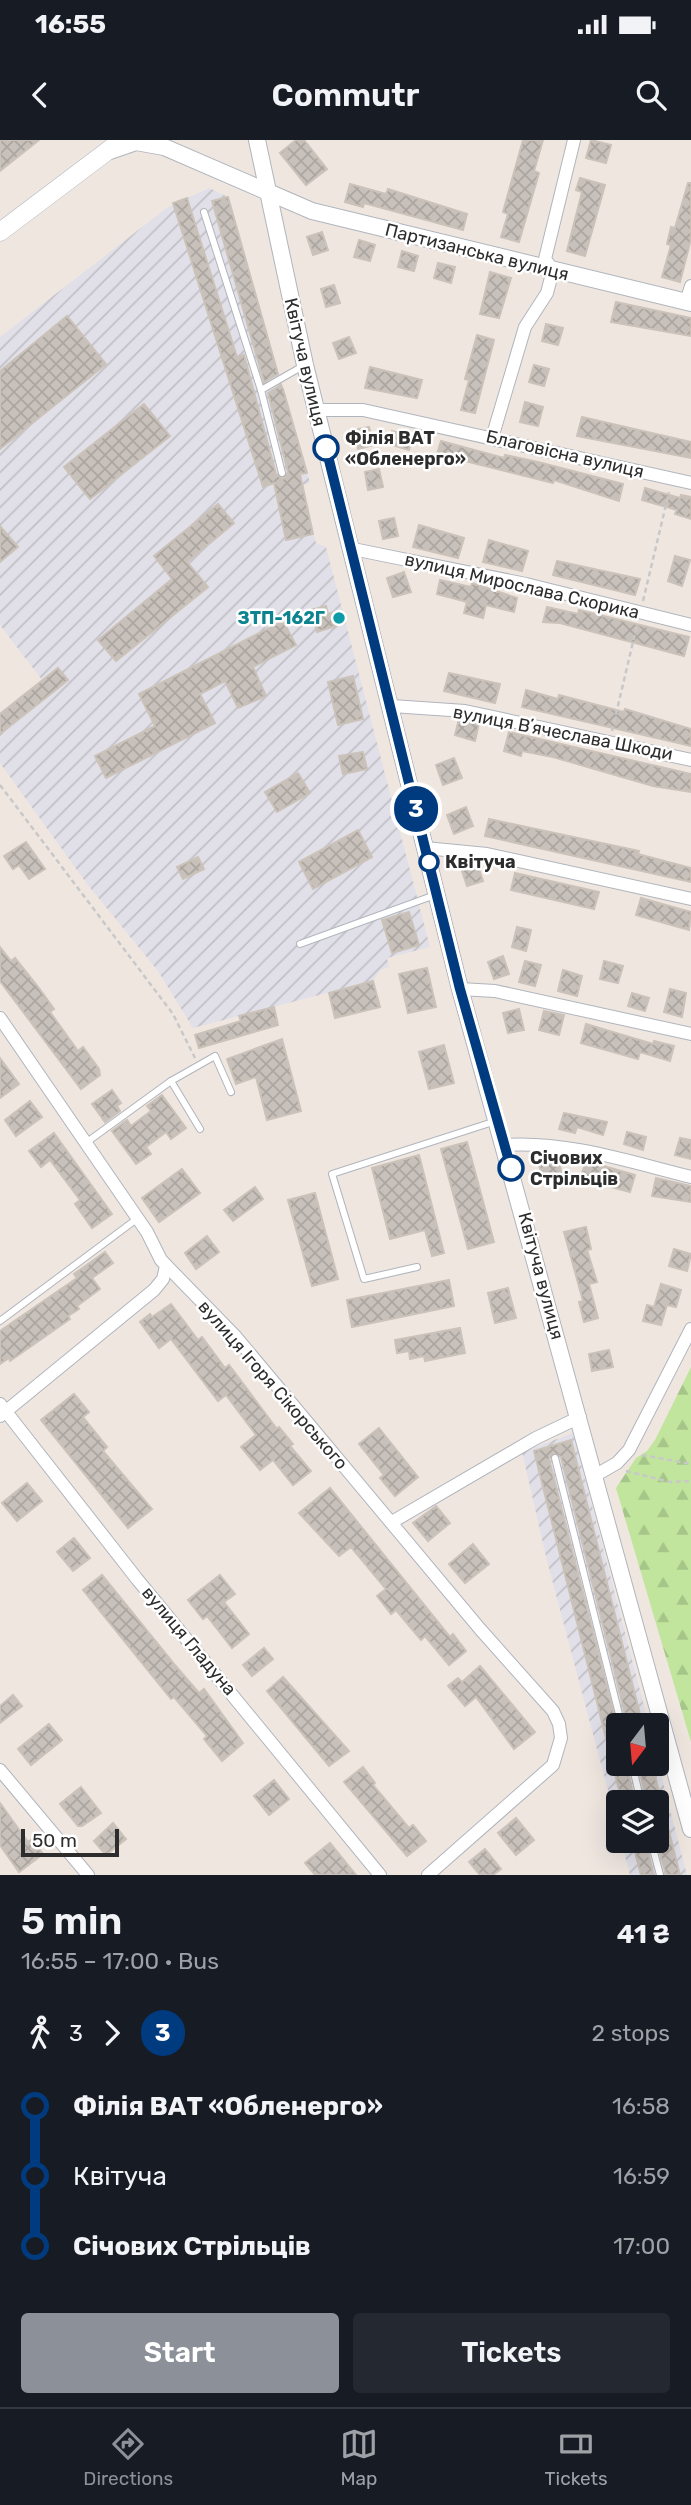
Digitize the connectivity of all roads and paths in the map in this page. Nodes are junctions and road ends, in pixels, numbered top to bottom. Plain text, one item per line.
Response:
1 (122, 140) edge
2 (257, 140) edge
3 (574, 140) edge
4 (102, 154) junction
5 (267, 190) junction
6 (204, 212) dead end
7 (0, 232) edge
8 (553, 270) junction
9 (691, 286) edge
10 (689, 302) edge
11 (305, 365) junction
12 (261, 390) junction
13 (315, 410) junction
14 (492, 438) junction
15 (282, 474) dead end
16 (691, 483) edge
17 (353, 549) junction
18 (691, 625) edge
19 (392, 706) junction
20 (691, 760) edge
21 (0, 785) edge
22 (425, 848) junction
23 (437, 895) junction
24 (691, 899) edge
25 (300, 944) dead end
26 (460, 989) junction
27 (0, 1018) edge
28 (691, 1034) edge
29 (198, 1064) junction
30 (172, 1081) junction
31 (231, 1092) dead end
32 (498, 1120) junction
33 (200, 1129) dead end
34 (87, 1142) junction
35 (505, 1146) junction
36 (691, 1177) edge
37 (138, 1218) junction
38 (166, 1266) junction
39 (417, 1267) dead end
40 (0, 1321) edge
41 (691, 1329) edge
42 (2, 1411) edge
43 (580, 1417) junction
44 (629, 1450) junction
45 (555, 1458) dead end
46 (691, 1464) edge
47 (603, 1471) junction
48 (691, 1482) edge
49 (392, 1522) junction
50 (619, 1713) edge
51 (0, 1770) edge
52 (691, 1829) edge
53 (654, 1853) edge
54 (88, 1875) edge
55 (380, 1875) edge
56 (428, 1875) edge
57 (660, 1875) edge

1 - 4 main road
2 - 5 street, Квітуча вулиця
3 - 8 street
4 - 5 street, Партизанська вулиця
4 - 7 main road
5 - 8 street, Партизанська вулиця
5 - 11 street, Квітуча вулиця
6 - 12 lane
8 - 10 street, Партизанська вулиця
8 - 14 street
9 - 10 street
11 - 12 lane
11 - 13 street, Квітуча вулиця
12 - 15 lane
13 - 14 street, Благовісна вулиця
13 - 17 street, Квітуча вулиця
14 - 16 street, Благовісна вулиця
17 - 18 street, вулиця Мирослава Скорика
17 - 19 street, Квітуча вулиця
19 - 20 street, вулиця Вʼячеслава Шкоди
19 - 22 street, Квітуча вулиця
21 - 29 path
22 - 23 street, Квітуча вулиця
22 - 24 street
23 - 25 lane
23 - 26 street, Квітуча вулиця
26 - 28 street
26 - 32 street, Квітуча вулиця
27 - 34 street, вулиця Ігоря Сікорського
29 - 30 lane
29 - 31 lane
30 - 33 lane
30 - 34 lane
32 - 35 street, Квітуча вулиця
32 - 39 lane
34 - 37 street, вулиця Ігоря Сікорського
35 - 36 street
35 - 43 street, Квітуча вулиця
37 - 38 street, вулиця Ігоря Сікорського
37 - 40 lane
38 - 42 street
38 - 49 street, вулиця Ігоря Сікорського
41 - 44 street
42 - 55 street, вулиця Гладуна
43 - 47 street, Квітуча вулиця
43 - 49 street
44 - 46 path
44 - 47 street
45 - 50 lane
47 - 48 path
47 - 52 street, Квітуча вулиця
49 - 56 street, вулиця Ігоря Сікорського
51 - 54 street
53 - 57 lane

